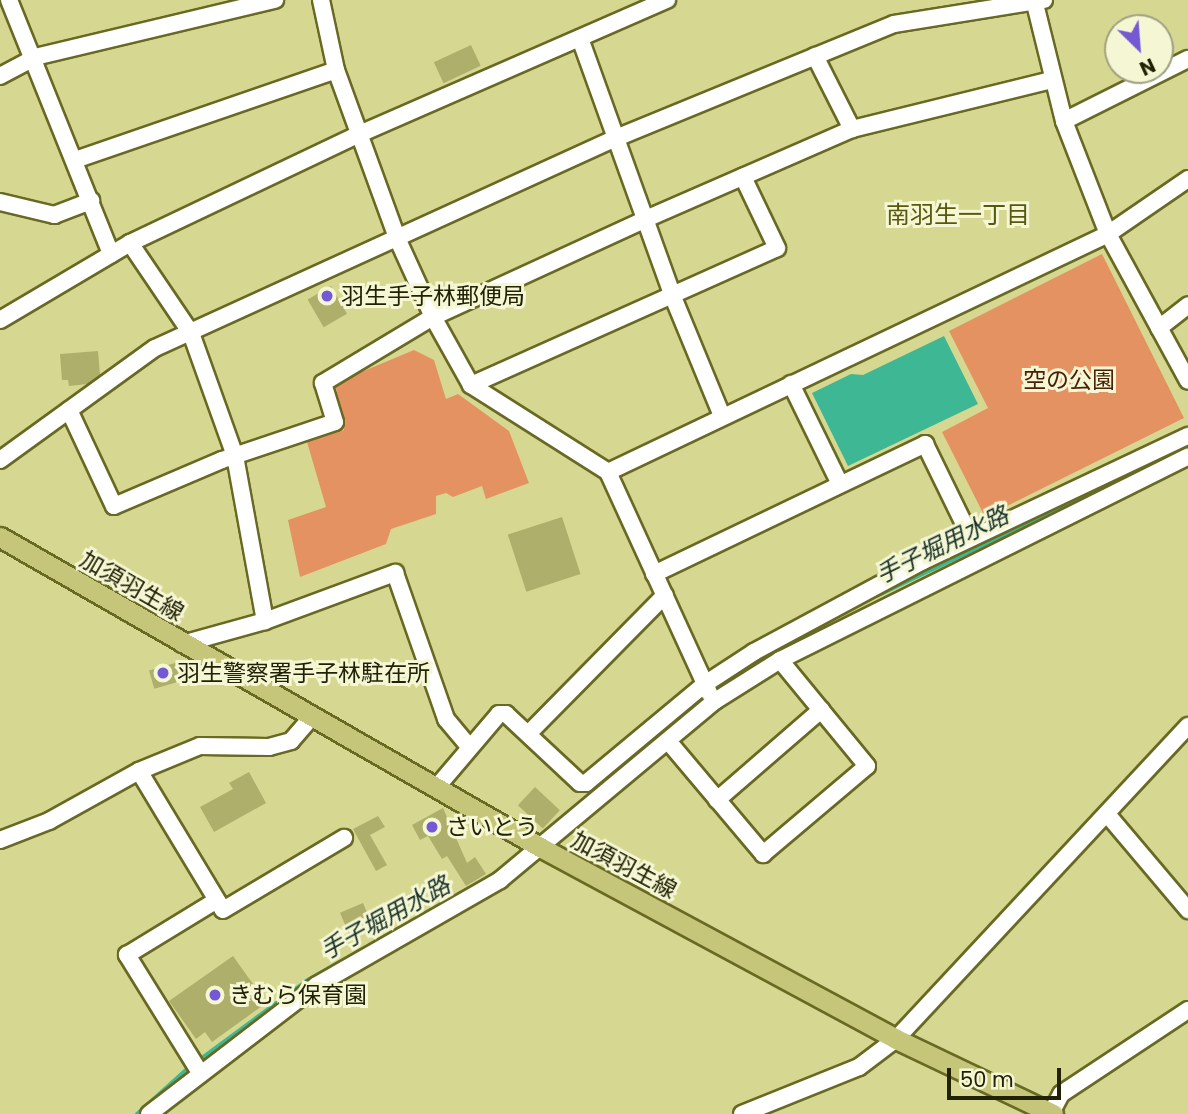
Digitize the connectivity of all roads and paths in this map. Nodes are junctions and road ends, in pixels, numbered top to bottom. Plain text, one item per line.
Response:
1 (275, 0) edge
2 (321, 0) edge
3 (667, 0) edge
4 (12, 1) edge
5 (1038, 1) edge
6 (581, 41) junction
7 (815, 56) junction
8 (35, 57) junction
9 (1188, 59) edge
10 (336, 70) junction
11 (0, 76) edge
12 (1052, 80) junction
13 (1064, 121) junction
14 (852, 129) junction
15 (362, 133) junction
16 (616, 138) junction
17 (75, 160) junction
18 (743, 177) junction
19 (1188, 179) edge
20 (91, 201) junction
21 (0, 202) edge
22 (646, 219) junction
23 (1108, 234) junction
24 (397, 238) junction
25 (130, 243) junction
26 (111, 254) junction
27 (673, 296) junction
28 (1188, 305) edge
29 (433, 317) junction
30 (0, 320) edge
31 (1159, 328) junction
32 (191, 333) junction
33 (1188, 381) edge
34 (791, 384) junction
35 (471, 385) junction
36 (69, 410) junction
37 (722, 416) junction
38 (1188, 436) edge
39 (235, 456) junction
40 (1188, 457) edge
41 (0, 460) edge
42 (608, 471) junction
43 (840, 484) junction
44 (965, 528) dead end
45 (0, 537) edge
46 (654, 574) junction
47 (665, 595) junction
48 (265, 621) junction
49 (182, 644) junction
50 (780, 660) junction
51 (705, 684) junction
52 (715, 701) junction
53 (821, 710) junction
54 (312, 718) junction
55 (1188, 726) edge
56 (528, 734) junction
57 (668, 741) junction
58 (469, 746) junction
59 (139, 771) junction
60 (436, 788) junction
61 (717, 800) junction
62 (1107, 814) junction
63 (344, 838) dead end
64 (0, 841) edge
65 (540, 848) junction
66 (217, 900) junction
67 (1188, 911) edge
68 (1188, 1010) edge
69 (896, 1039) junction
70 (199, 1071) junction
71 (149, 1114) edge
72 (742, 1114) edge
73 (1052, 1114) edge

1 - 8 street
2 - 10 street
3 - 6 street
4 - 8 street
5 - 7 street
5 - 12 street
6 - 15 street
6 - 16 street
7 - 14 street
7 - 16 street
8 - 11 street
8 - 17 street
9 - 13 street
10 - 15 street
10 - 17 street
12 - 13 street
12 - 14 street
13 - 23 street
14 - 18 street
15 - 24 street
15 - 25 street
16 - 22 street
16 - 24 street
17 - 20 street
18 - 22 street
18 - 27 street
19 - 23 street
20 - 21 street
20 - 26 street
22 - 27 street
22 - 29 street
23 - 31 street
23 - 34 street
24 - 29 street
24 - 32 street
25 - 26 street
25 - 32 street
26 - 30 street
27 - 35 street
27 - 37 street
28 - 31 street
29 - 35 street
29 - 39 street
31 - 33 street
32 - 36 street
32 - 39 street
34 - 37 street
34 - 43 street
35 - 42 street
36 - 39 street
36 - 41 street
37 - 42 street
38 - 51 street
39 - 48 street
40 - 50 street
42 - 46 street
43 - 44 street
43 - 46 street
45 - 49 main road, 加須羽生線
46 - 47 street
47 - 51 street
47 - 56 street
48 - 49 street
48 - 58 street
49 - 54 main road, 加須羽生線
50 - 52 street
50 - 53 street
51 - 52 street
51 - 56 street
52 - 57 street
53 - 61 street
53 - 61 street
54 - 59 street
54 - 60 main road, 加須羽生線
55 - 62 street
56 - 58 street
57 - 61 street
57 - 65 street
58 - 60 street
59 - 64 street
59 - 66 street
60 - 65 main road, 加須羽生線
62 - 67 street
62 - 69 street
63 - 66 street
65 - 69 main road, 加須羽生線
65 - 70 street
66 - 70 street
68 - 73 street
69 - 72 street
69 - 73 main road, 加須羽生線
70 - 71 street

